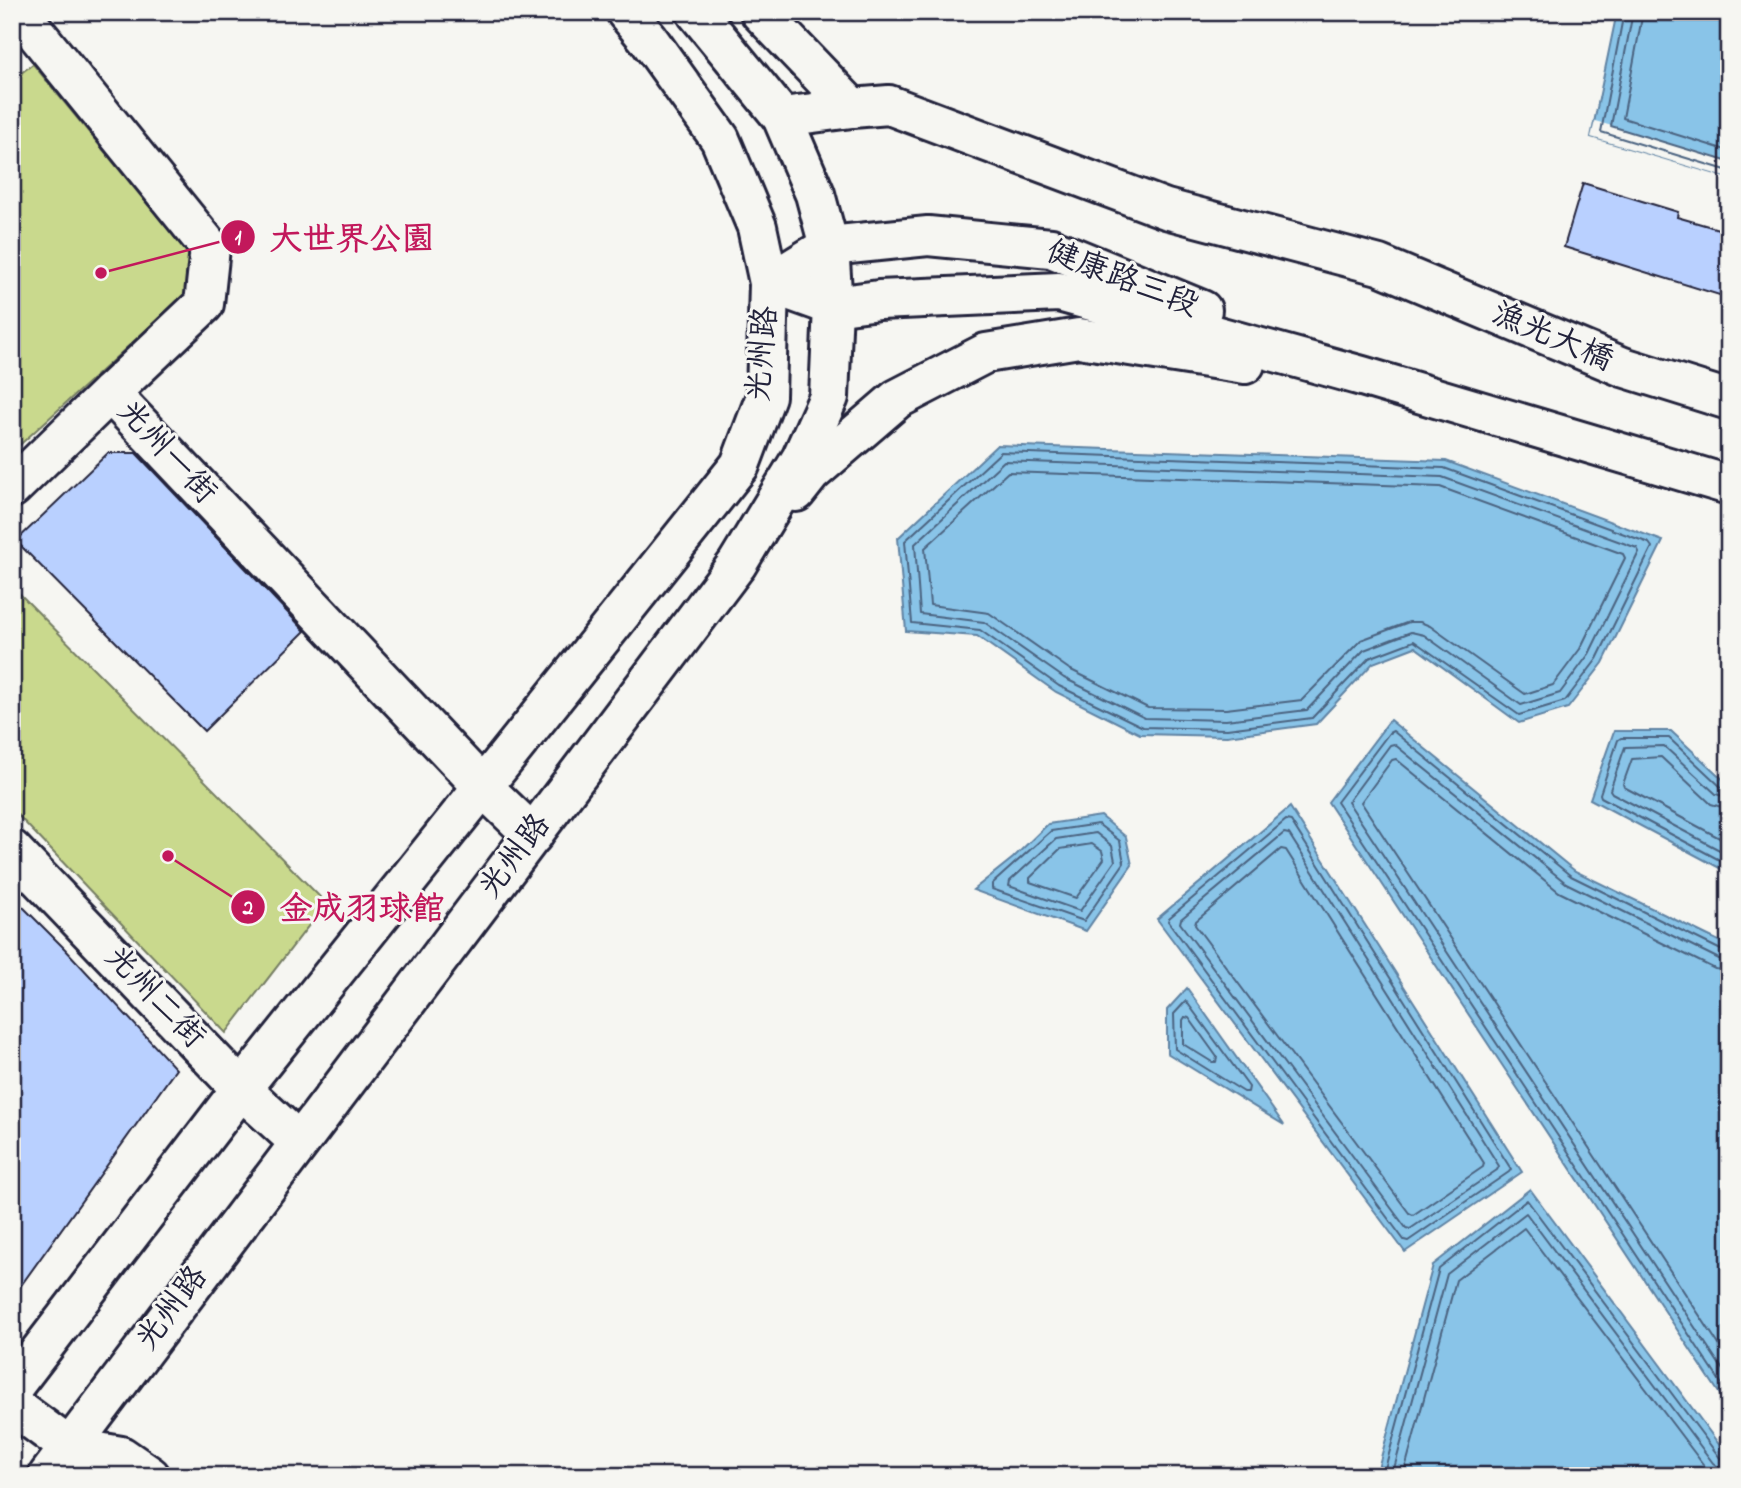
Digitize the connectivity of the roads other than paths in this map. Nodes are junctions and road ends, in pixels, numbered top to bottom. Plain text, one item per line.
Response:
1 (19, 12) edge
2 (626, 12) edge
3 (696, 12) edge
4 (760, 12) edge
5 (852, 108) junction
6 (782, 117) junction
7 (830, 246) junction
8 (769, 283) junction
9 (833, 306) junction
10 (1362, 376) junction
11 (110, 393) junction
12 (1729, 400) edge
13 (1729, 485) edge
14 (12, 488) edge
15 (737, 564) junction
16 (482, 786) junction
17 (533, 835) junction
18 (12, 850) edge
19 (241, 1089) junction
20 (299, 1142) junction
21 (12, 1388) edge
22 (12, 1405) edge
23 (68, 1466) edge
24 (150, 1476) edge

1 - 11 street, 光州一街
2 - 8 street
3 - 6 street
4 - 5 street
5 - 6 street, 漁光大橋
5 - 12 street, 漁光大橋
6 - 7 street
7 - 8 street, 健康路三段
7 - 9 street
7 - 10 street, 健康路三段
8 - 9 street, 健康路三段
8 - 16 street, 光州路
9 - 10 street, 健康路三段
9 - 15 street, 光州路
10 - 13 street, 健康路三段
10 - 15 street
11 - 14 street
11 - 16 street, 光州一街
15 - 17 street, 光州路
16 - 17 street, 光州一街
16 - 19 street, 光州路
17 - 20 street, 光州路
18 - 19 street, 光州二街
19 - 20 street, 光州二街
19 - 21 street, 光州路
20 - 23 street, 光州路
22 - 23 street
23 - 24 street

